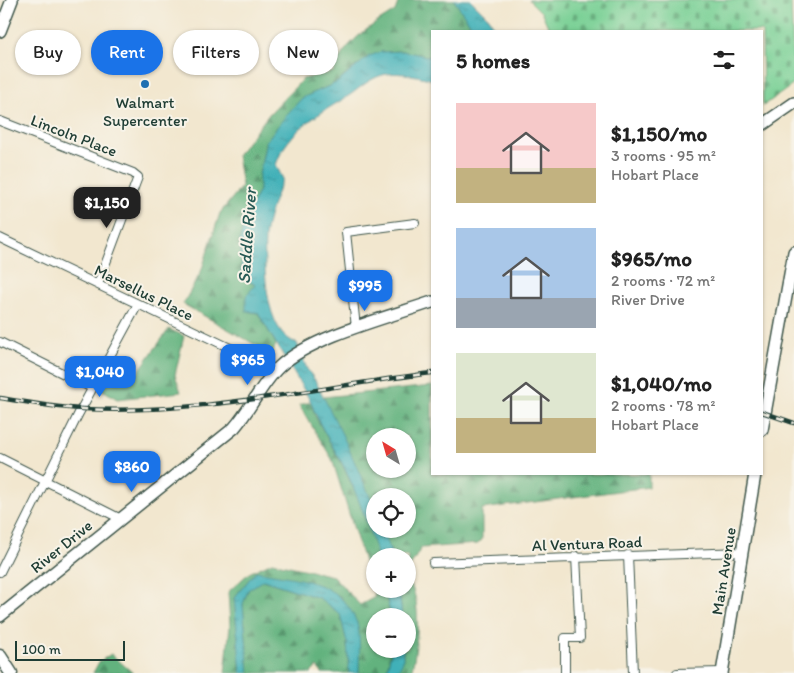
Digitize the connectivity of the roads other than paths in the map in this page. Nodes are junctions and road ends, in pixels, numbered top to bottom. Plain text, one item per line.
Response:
1 (12, 0) edge
2 (4, 11) edge
3 (0, 31) edge
4 (793, 105) edge
5 (0, 121) edge
6 (763, 125) edge
7 (415, 223) dead end
8 (0, 238) edge
9 (794, 252) edge
10 (98, 284) junction
11 (431, 302) edge
12 (138, 304) junction
13 (356, 328) junction
14 (0, 342) edge
15 (278, 368) junction
16 (92, 388) junction
17 (763, 425) edge
18 (0, 458) edge
19 (755, 475) edge
20 (46, 481) junction
21 (120, 519) junction
22 (742, 552) junction
23 (628, 555) junction
24 (576, 556) junction
25 (433, 563) dead end
26 (0, 572) edge
27 (0, 616) edge
28 (0, 656) edge
29 (722, 672) edge
30 (11, 673) edge
31 (565, 673) edge
32 (632, 673) edge
33 (677, 673) edge

1 - 2 street
2 - 3 street
4 - 6 street
5 - 10 street, Lincoln Place
7 - 13 street
8 - 10 street, Marsellus Place
9 - 17 street
10 - 12 street, Marsellus Place
11 - 13 street, River Drive
12 - 15 street, Marsellus Place
12 - 16 street
13 - 15 street, River Drive
14 - 16 street
15 - 21 street, River Drive
16 - 20 street
18 - 20 street
19 - 22 street, Main Avenue
20 - 21 street
20 - 26 street
21 - 27 street, River Drive
22 - 23 street, Al Ventura Road
22 - 29 street, Main Avenue
23 - 24 street, Al Ventura Road
23 - 32 street
24 - 25 street, Al Ventura Road
24 - 31 street
28 - 30 main road
29 - 33 street

